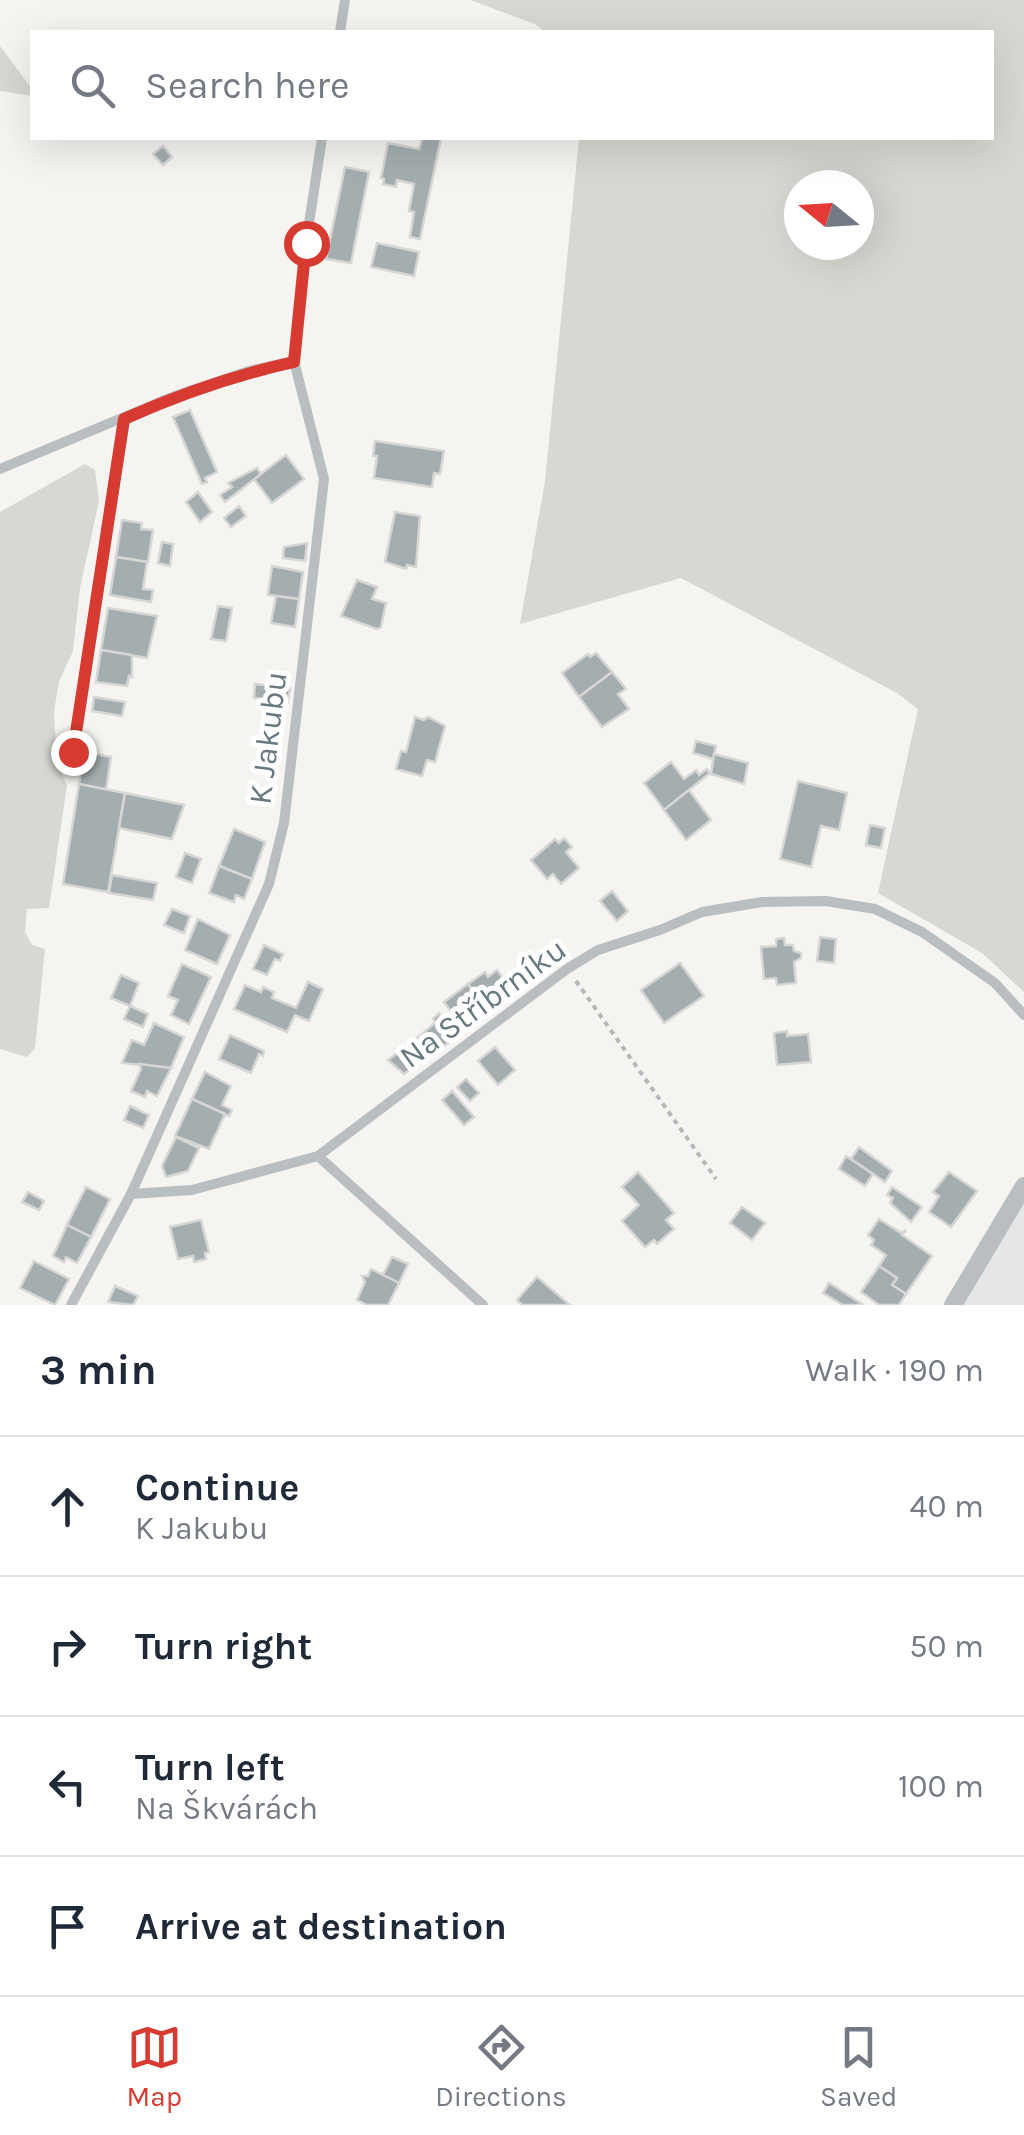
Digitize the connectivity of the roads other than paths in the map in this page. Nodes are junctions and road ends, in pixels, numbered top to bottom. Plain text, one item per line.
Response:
1 (345, 0) edge
2 (340, 30) edge
3 (322, 140) edge
4 (294, 362) junction
5 (124, 419) junction
6 (0, 469) edge
7 (73, 752) dead end
8 (1024, 1015) edge
9 (318, 1156) junction
10 (1024, 1186) edge
11 (132, 1194) junction
12 (71, 1305) edge
13 (483, 1305) edge
14 (953, 1305) edge

1 - 2 street
3 - 4 street, K Jakubu
4 - 5 street
4 - 11 street, K Jakubu
5 - 6 street
5 - 7 street
8 - 9 street, Na Stříbrníku
9 - 11 street, Na Stříbrníku
9 - 13 street
10 - 14 street
11 - 12 street, K Jakubu

